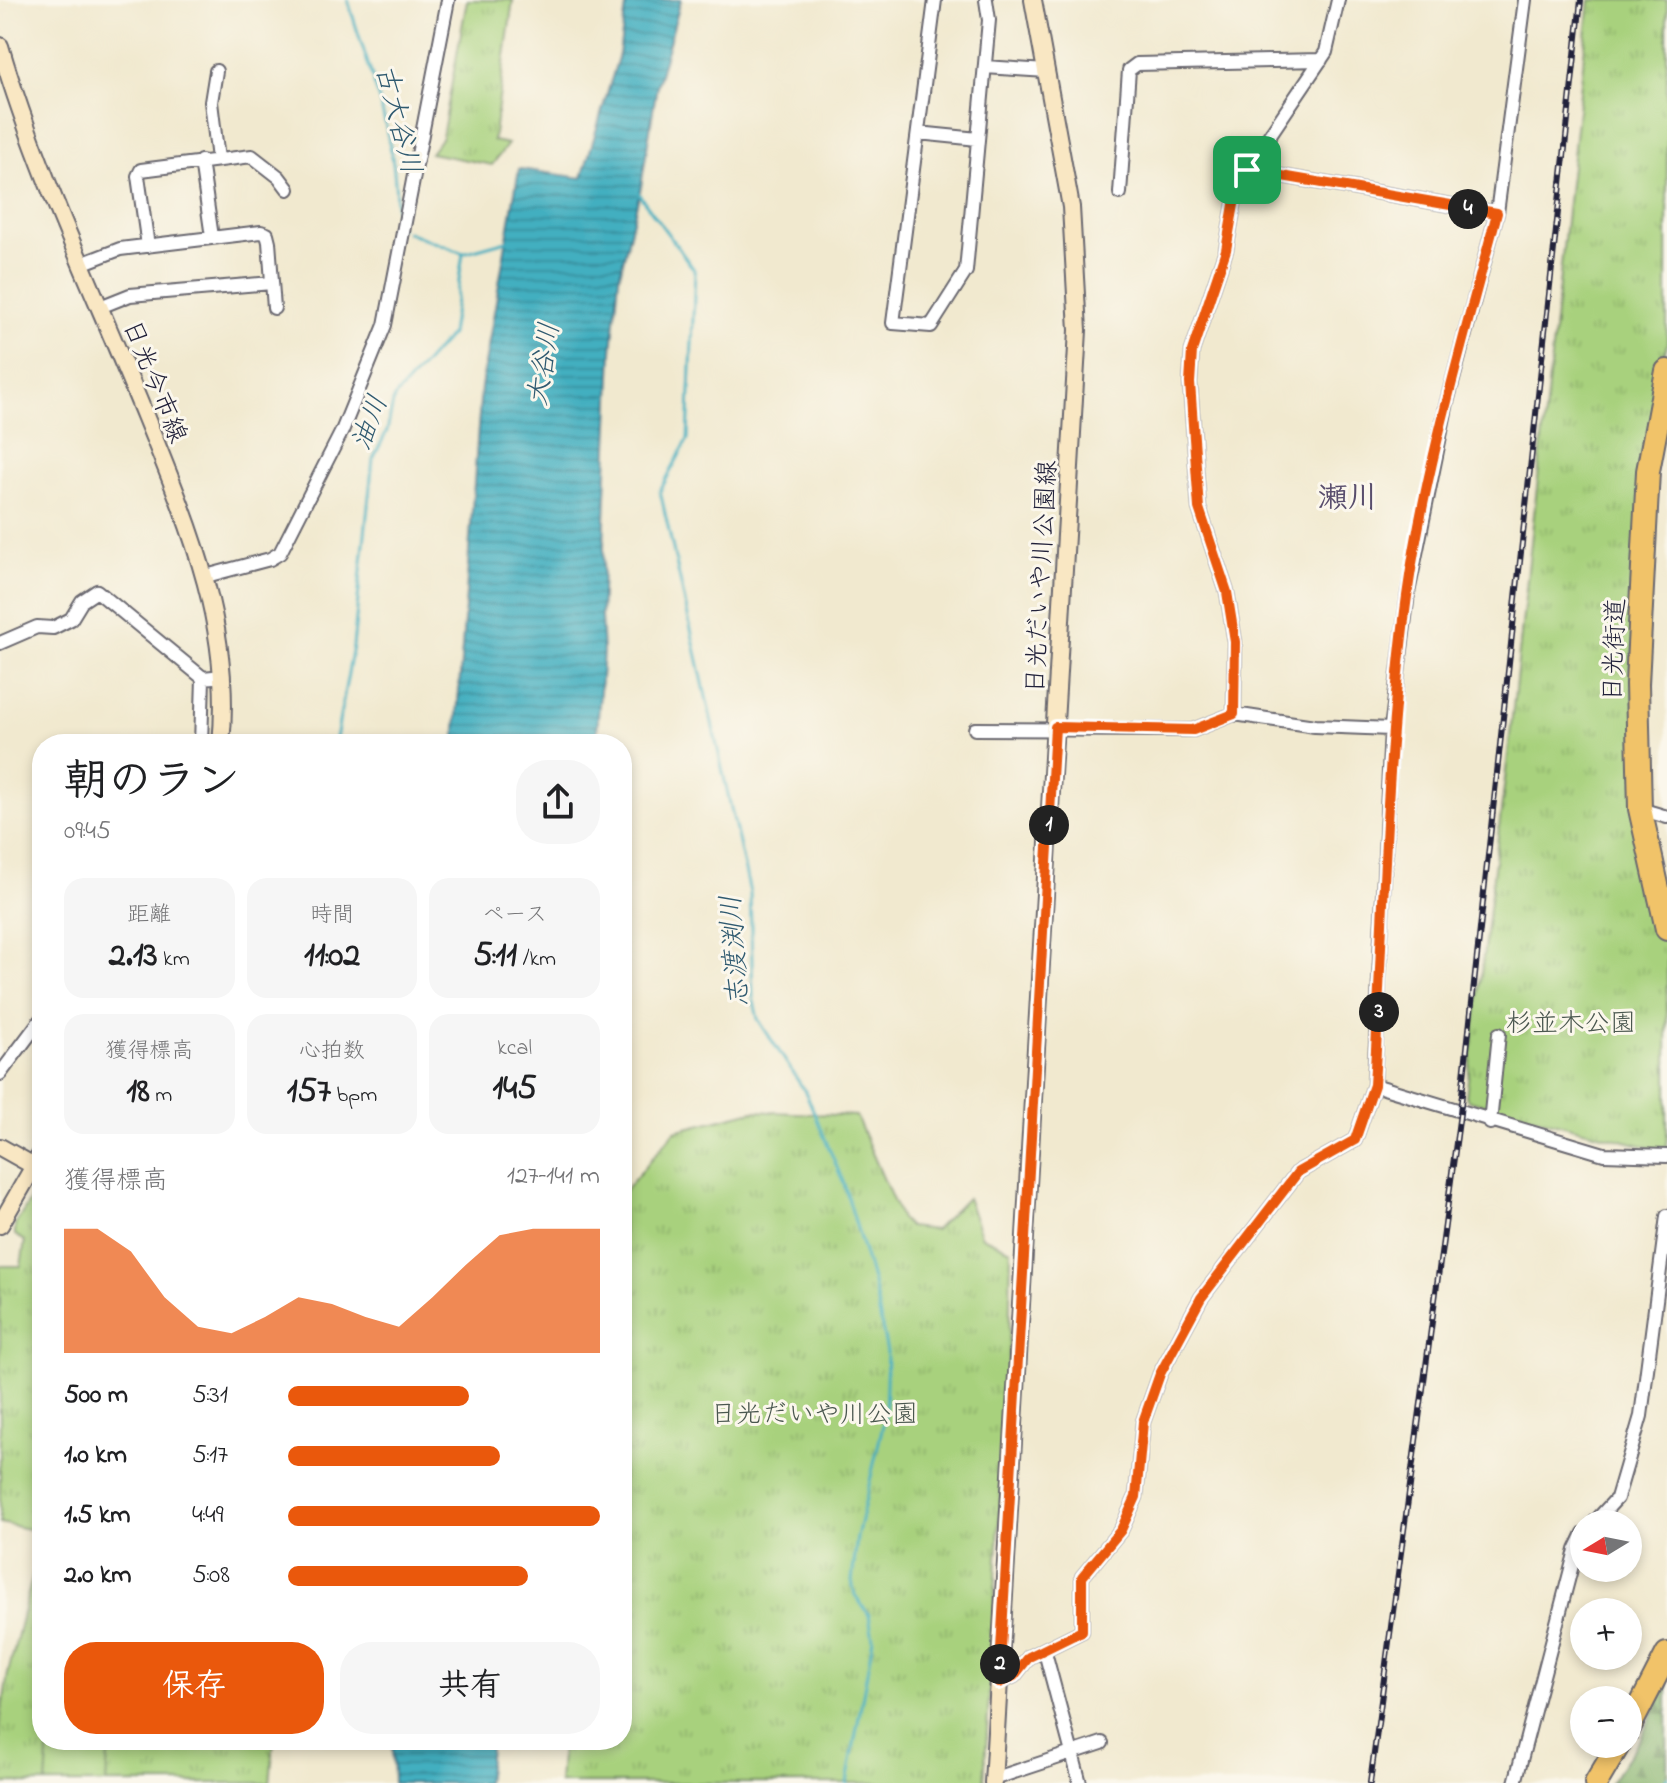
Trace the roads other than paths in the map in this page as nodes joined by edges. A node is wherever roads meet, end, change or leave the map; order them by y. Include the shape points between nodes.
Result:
1 (448, 0) edge
2 (935, 0) edge
3 (986, 0) edge
4 (1033, 0) edge
5 (1338, 0) edge
6 (1525, 0) edge
7 (0, 46) edge
8 (1321, 60) junction
9 (985, 67) junction
10 (216, 71) dead end
11 (1047, 71) junction
12 (918, 133) junction
13 (978, 139) junction
14 (218, 159) junction
15 (201, 161) junction
16 (1247, 170) junction
17 (288, 189) dead end
18 (1120, 193) dead end
19 (1497, 213) junction
20 (212, 237) junction
21 (148, 246) junction
22 (81, 264) junction
23 (272, 283) junction
24 (100, 307) junction
25 (274, 308) dead end
26 (1666, 377) edge
27 (206, 576) junction
28 (0, 643) edge
29 (223, 676) junction
30 (203, 678) junction
31 (1234, 714) junction
32 (1055, 727) junction
33 (975, 729) dead end
34 (1391, 729) junction
35 (201, 734) edge
36 (221, 734) edge
37 (1640, 809) junction
38 (1667, 817) edge
39 (1667, 929) edge
40 (32, 1031) edge
41 (1499, 1034) dead end
42 (0, 1074) edge
43 (1374, 1085) junction
44 (1490, 1123) junction
45 (0, 1147) edge
46 (1667, 1156) edge
47 (32, 1157) edge
48 (32, 1169) edge
49 (1667, 1216) edge
50 (0, 1225) edge
51 (1606, 1510) edge
52 (1570, 1573) edge
53 (1045, 1652) junction
54 (1667, 1654) edge
55 (999, 1683) junction
56 (1642, 1703) edge
57 (1102, 1743) dead end
58 (1072, 1753) junction
59 (1611, 1758) edge
60 (997, 1782) edge
61 (1080, 1783) edge
62 (1515, 1783) edge
63 (1596, 1783) edge

1 - 27 street via 385,325 330,456 280,553
2 - 12 street
3 - 9 street
4 - 11 main road, 日光だいや川公園線
5 - 8 street
6 - 19 street
7 - 22 main road, 日光今市線
8 - 16 street
8 - 18 street via 1137,64 1129,70
9 - 11 street
9 - 13 street
10 - 14 street via 211,102
11 - 32 main road, 日光だいや川公園線 via 1071,207 1077,306
12 - 13 street
12 - 13 street via 893,323 931,326 966,271
14 - 15 street
14 - 17 street via 252,156
15 - 20 street
15 - 21 street via 141,170
16 - 19 street
16 - 31 street via 1238,182 1226,250 1192,351 1190,383 1199,508 1227,592 1235,642
19 - 34 street via 1447,402 1408,593
20 - 21 street
20 - 23 street via 267,234
21 - 22 street via 120,249
22 - 24 main road, 日光今市線
23 - 24 street via 130,295
23 - 25 street
24 - 27 main road, 日光今市線
26 - 37 highway, 日光街道 via 1648,471 1637,684
27 - 29 main road, 日光今市線
28 - 30 street via 71,619 82,601 97,591
29 - 30 street
29 - 36 main road, 日光今市線
30 - 35 street
31 - 32 street via 1193,730
31 - 34 street via 1315,726
32 - 33 street
32 - 55 main road, 日光だいや川公園線
34 - 43 street
37 - 38 street
37 - 39 highway, 日光街道
40 - 42 street
41 - 44 street
43 - 44 street
43 - 53 street via 1355,1140 1298,1172 1201,1298 1160,1374 1143,1422 1136,1497 1121,1530 1082,1577 1082,1631
44 - 46 street via 1604,1154
45 - 47 main road
48 - 50 main road
49 - 51 street via 1641,1416 1617,1498
52 - 62 street
53 - 55 street via 1029,1657 1014,1676
53 - 58 street
54 - 56 highway
55 - 60 main road, 日光だいや川公園線
57 - 58 street
58 - 60 street
58 - 61 street
59 - 63 highway

